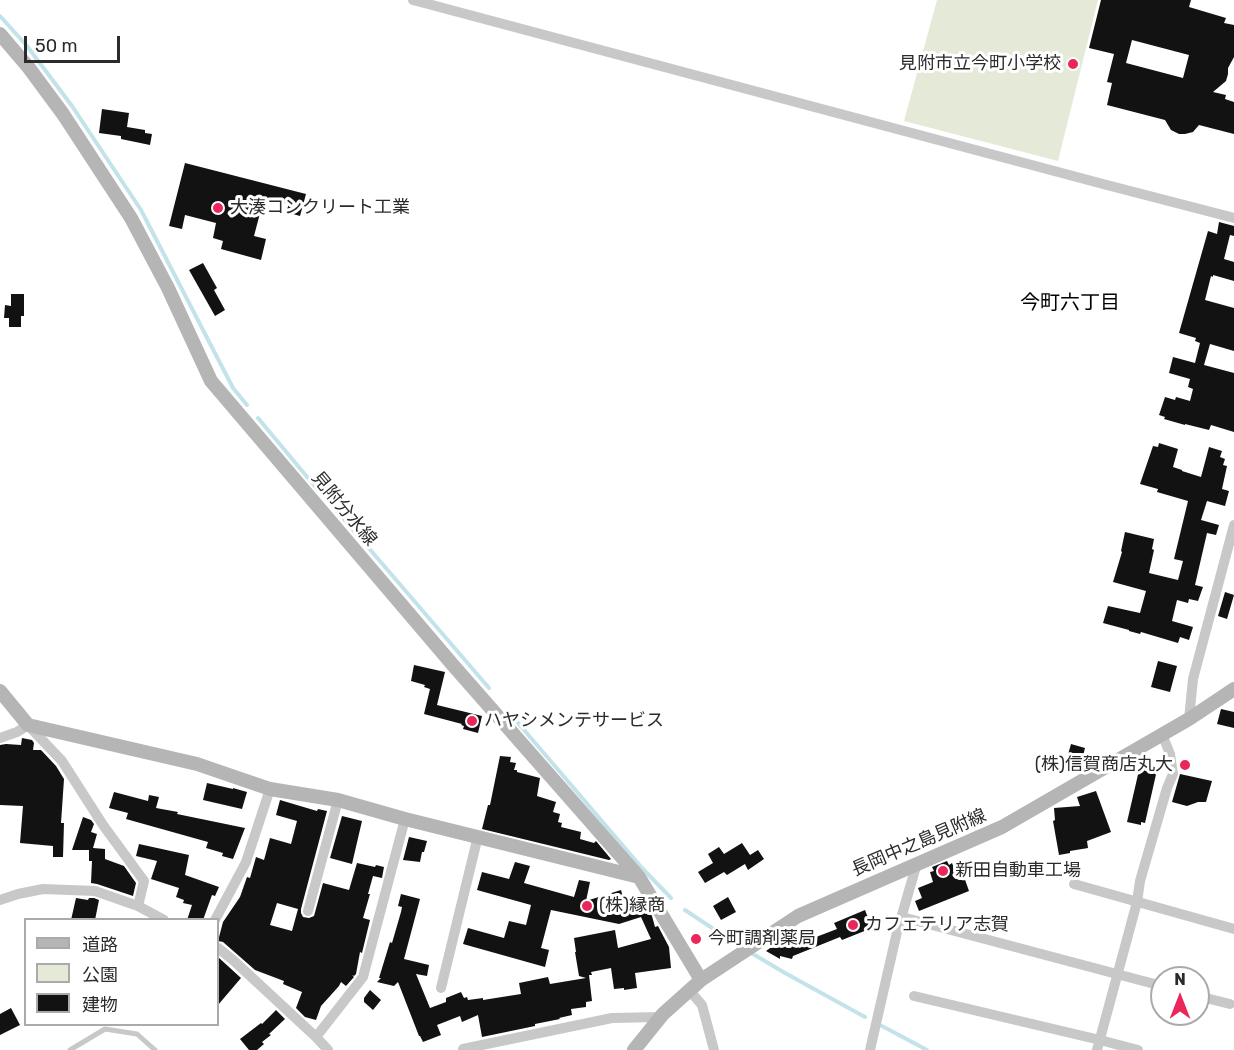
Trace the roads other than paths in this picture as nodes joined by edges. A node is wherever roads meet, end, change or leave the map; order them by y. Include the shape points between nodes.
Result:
1 (413, 0) edge
2 (0, 34) edge
3 (1234, 218) edge
4 (1234, 525) edge
5 (1234, 689) edge
6 (0, 691) edge
7 (1189, 719) junction
8 (28, 725) junction
9 (1162, 734) junction
10 (0, 738) edge
11 (270, 789) junction
12 (338, 800) junction
13 (405, 819) junction
14 (478, 836) junction
15 (917, 863) junction
16 (639, 878) junction
17 (1074, 885) dead end
18 (0, 900) edge
19 (1137, 902) junction
20 (138, 906) junction
21 (308, 911) dead end
22 (902, 917) junction
23 (160, 918) edge
24 (216, 918) edge
25 (1234, 928) edge
26 (219, 949) edge
27 (1117, 974) junction
28 (701, 980) junction
29 (1150, 983) edge
30 (441, 988) dead end
31 (689, 990) junction
32 (914, 996) dead end
33 (1210, 999) edge
34 (1230, 1005) dead end
35 (660, 1017) junction
36 (316, 1037) junction
37 (1098, 1045) edge
38 (463, 1049) edge
39 (70, 1050) edge
40 (155, 1050) edge
41 (328, 1050) edge
42 (634, 1050) edge
43 (714, 1050) edge
44 (870, 1050) edge
45 (1138, 1050) edge

1 - 3 street
2 - 16 main road, 見附分水線 via 63,114 131,218 211,381
4 - 7 street via 1193,679
5 - 7 main road, 長岡中之島見附線
6 - 8 main road
7 - 9 main road, 長岡中之島見附線
8 - 10 street
8 - 11 main road via 197,764
8 - 20 street via 62,761 144,881
9 - 15 main road, 長岡中之島見附線 via 1002,827
9 - 19 street via 1173,774
11 - 12 main road
11 - 24 street via 246,862
12 - 13 main road
12 - 21 street
13 - 14 main road
13 - 36 street via 363,977
14 - 16 main road
14 - 30 street
15 - 22 street
15 - 28 main road, 長岡中之島見附線 via 798,916
16 - 28 main road, 見附分水線
17 - 19 street
18 - 20 street via 43,889 95,891
19 - 25 street
19 - 27 street
20 - 23 street
22 - 27 street
22 - 44 street
26 - 36 street
27 - 29 street
27 - 37 street
28 - 31 main road, 長岡中之島見附線
31 - 35 main road, 長岡中之島見附線
31 - 43 street via 702,1005
32 - 37 street
33 - 34 street
35 - 38 street via 612,1018
35 - 42 main road, 長岡中之島見附線
36 - 41 street
37 - 45 street
39 - 40 lane via 105,1029 137,1034

